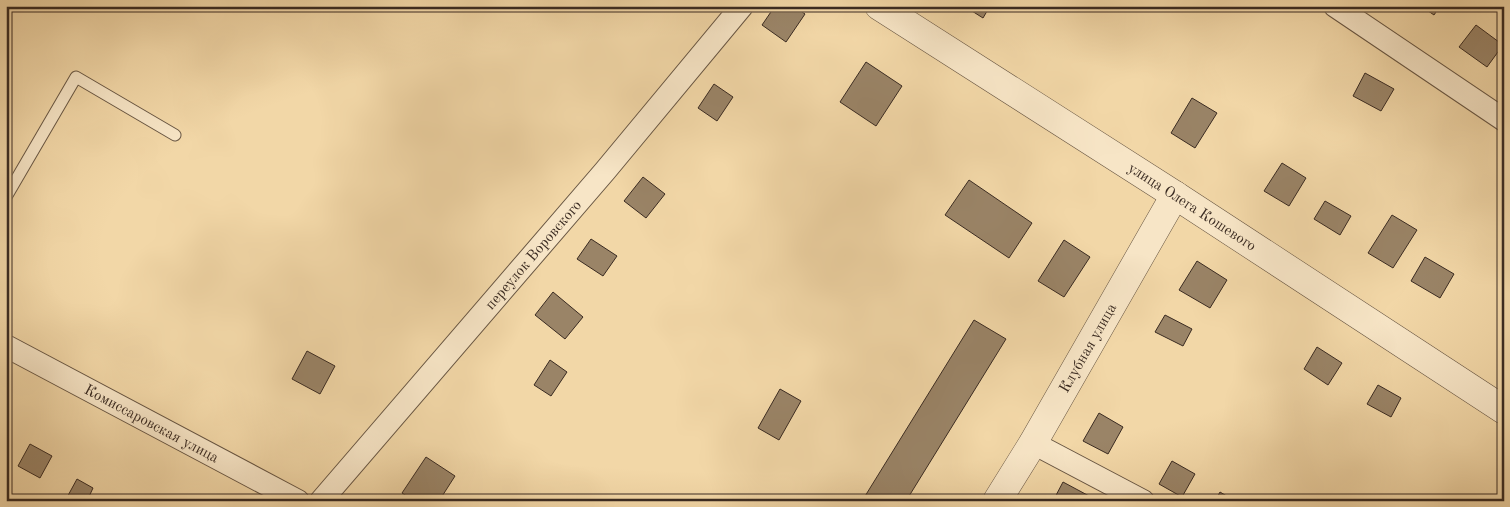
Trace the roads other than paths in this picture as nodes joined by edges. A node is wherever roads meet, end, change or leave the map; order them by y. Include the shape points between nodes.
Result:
1 (742, 6) edge
2 (879, 6) edge
3 (1335, 6) edge
4 (1504, 120) edge
5 (175, 135) dead end
6 (1175, 195) junction
7 (6, 197) edge
8 (6, 346) edge
9 (1504, 410) edge
10 (1033, 443) junction
11 (298, 501) edge
12 (322, 501) edge
13 (998, 501) edge
14 (1143, 501) edge

1 - 12 street, переулок Воровского
2 - 6 street, улица Олега Кошевого
3 - 4 street
5 - 7 lane via 76,77
6 - 9 street, улица Олега Кошевого
6 - 10 street, Клубная улица
8 - 11 street, Комиссаровская улица
10 - 13 street, Клубная улица
10 - 14 street

